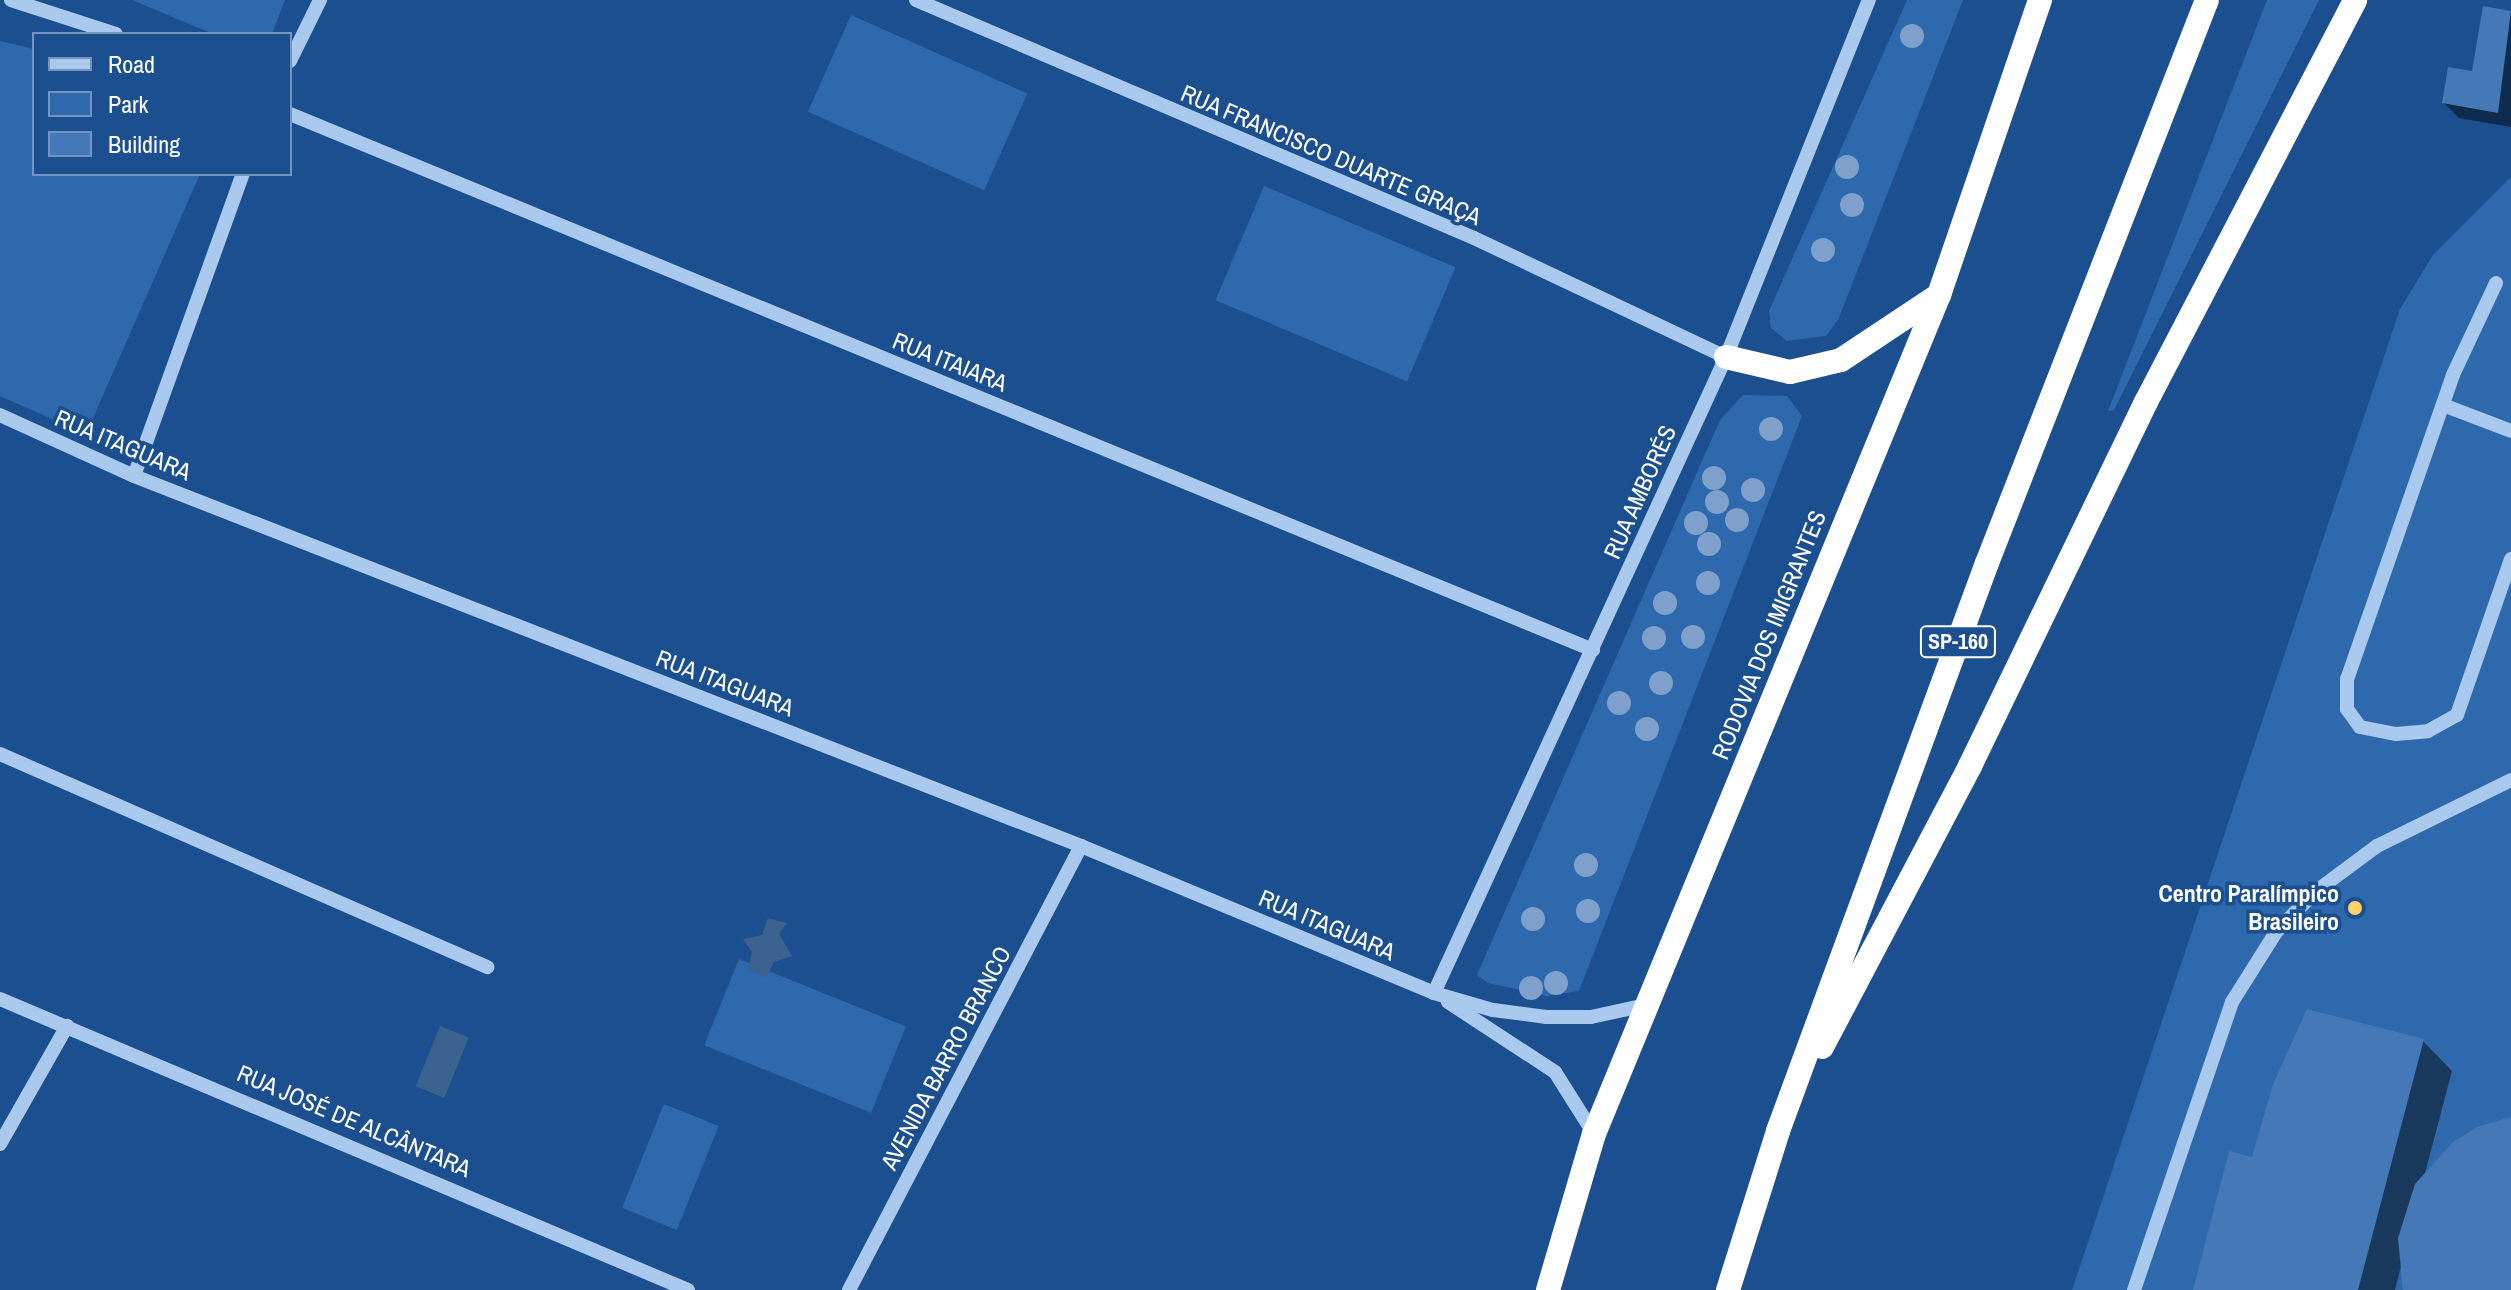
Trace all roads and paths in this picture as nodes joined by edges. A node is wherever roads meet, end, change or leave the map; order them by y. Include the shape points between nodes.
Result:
1 (11, 0) edge
2 (320, 0) edge
3 (916, 0) edge
4 (1869, 0) edge
5 (2040, 0) edge
6 (2207, 0) edge
7 (2355, 0) edge
8 (110, 32) edge
9 (292, 57) edge
10 (292, 115) edge
11 (242, 176) edge
12 (2496, 283) dead end
13 (1939, 295) junction
14 (1726, 357) junction
15 (2443, 405) junction
16 (0, 415) edge
17 (2511, 431) edge
18 (134, 476) junction
19 (2511, 559) edge
20 (1593, 650) junction
21 (0, 754) edge
22 (2511, 780) edge
23 (1081, 846) junction
24 (487, 967) dead end
25 (1434, 993) junction
26 (0, 999) edge
27 (1646, 1005) junction
28 (67, 1026) junction
29 (1778, 1131) junction
30 (1594, 1134) junction
31 (0, 1144) edge
32 (688, 1290) edge
33 (849, 1290) edge
34 (1548, 1290) edge
35 (1728, 1290) edge
36 (2134, 1290) edge

1 - 8 street
2 - 9 street
3 - 14 street, RUA FRANCISCO DUARTE GRAÇA via 1474,238
4 - 14 street, RUA AMBORÉS
5 - 13 highway, RODOVIA DOS IMIGRANTES
6 - 29 highway, SP-160 via 1987,563
7 - 29 highway via 2153,388 1970,766
10 - 20 street, RUA ITAIARA
11 - 18 street
12 - 15 street via 2466,341
13 - 14 highway via 1841,360 1790,372
13 - 27 highway, RODOVIA DOS IMIGRANTES
14 - 20 street, RUA AMBORÉS
15 - 17 street
15 - 19 street via 2347,679 2347,709 2360,727 2396,734 2428,731 2457,715
16 - 18 street, RUA ITAGUARA
18 - 23 street, RUA ITAGUARA
20 - 25 street, RUA AMBORÉS
21 - 24 street
22 - 36 street via 2377,846 2315,892 2276,932 2232,1002
23 - 25 street, RUA ITAGUARA
23 - 33 street, AVENIDA BARRO BRANCO
25 - 27 street, RUA ITAGUARA via 1493,1010 1547,1017 1591,1017
25 - 30 street, RUA ITAGUARA via 1555,1072
26 - 28 street, RUA JOSÉ DE ALCÂNTARA
27 - 30 highway, RODOVIA DOS IMIGRANTES
28 - 31 street
28 - 32 street, RUA JOSÉ DE ALCÂNTARA
29 - 35 highway, SP-160
30 - 34 highway, RODOVIA DOS IMIGRANTES

